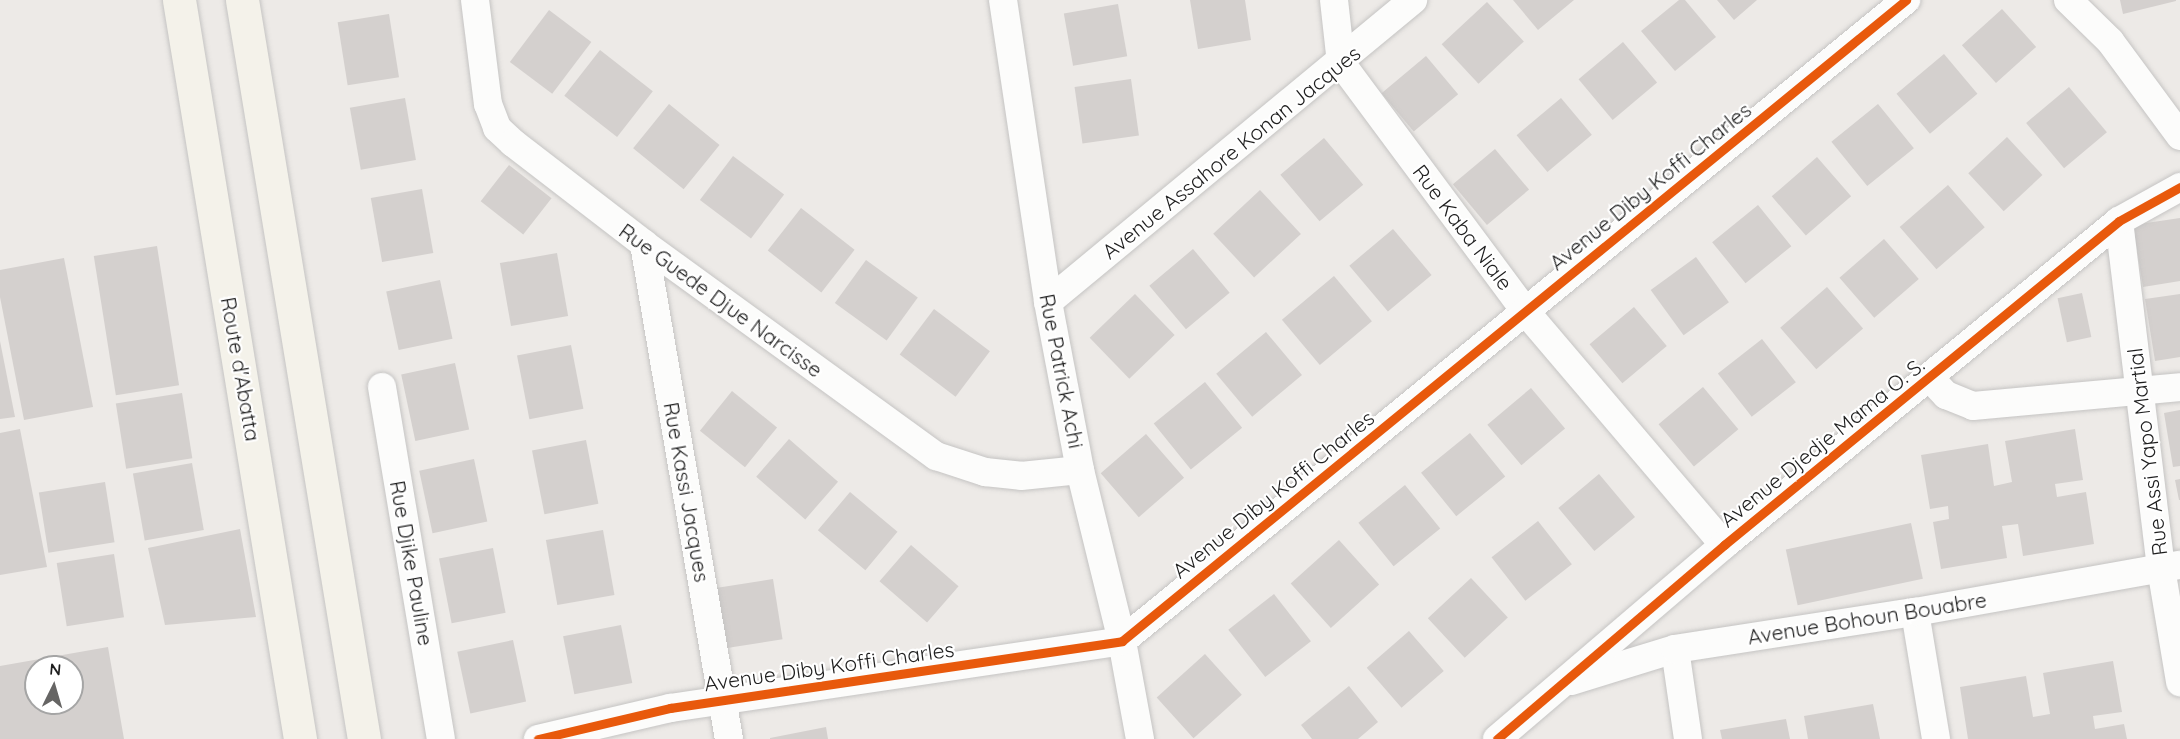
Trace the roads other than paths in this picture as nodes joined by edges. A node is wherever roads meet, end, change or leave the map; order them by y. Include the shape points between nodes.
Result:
1 (178, 0) edge
2 (242, 0) edge
3 (475, 0) edge
4 (1003, 0) edge
5 (1334, 0) edge
6 (1413, 0) edge
7 (1906, 0) edge
8 (2068, 0) edge
9 (1341, 63) junction
10 (2180, 136) edge
11 (2180, 187) edge
12 (2119, 221) junction
13 (644, 244) junction
14 (1048, 302) junction
15 (1526, 311) junction
16 (1929, 377) junction
17 (382, 387) dead end
18 (2180, 387) edge
19 (2141, 393) junction
20 (1080, 470) junction
21 (1724, 545) junction
22 (2170, 567) edge
23 (1915, 612) junction
24 (1122, 641) junction
25 (1675, 649) junction
26 (2180, 682) edge
27 (1557, 685) junction
28 (723, 700) junction
29 (357, 738) edge
30 (300, 739) edge
31 (441, 739) edge
32 (538, 739) edge
33 (729, 739) edge
34 (1140, 739) edge
35 (1497, 739) edge
36 (1688, 739) edge
37 (1936, 739) edge

1 - 30 street, Route d'Abatta
2 - 29 street
3 - 13 street, Rue Guede Djue Narcisse via 488,104 497,128
4 - 14 street, Rue Patrick Achi
5 - 9 street
6 - 9 street, Avenue Assahore Konan Jacques
7 - 15 street, Avenue Diby Koffi Charles
8 - 10 street via 2110,41
9 - 14 street, Avenue Assahore Konan Jacques
9 - 15 street, Rue Kaba Niale
11 - 12 street, Avenue Djedje Mama O. S.
12 - 16 street, Avenue Djedje Mama O. S.
12 - 19 street, Rue Assi Yapo Martial
13 - 20 street, Rue Guede Djue Narcisse via 936,456 985,472 1021,476
13 - 28 street, Rue Kassi Jacques
14 - 20 street, Rue Patrick Achi
15 - 21 street, Rue Kaba Niale
15 - 24 street, Avenue Diby Koffi Charles
16 - 19 street via 1946,395 1973,406
16 - 21 street, Avenue Djedje Mama O. S.
17 - 31 street, Rue Djike Pauline
18 - 19 street
19 - 22 street, Rue Assi Yapo Martial
20 - 24 street, Rue Patrick Achi
21 - 27 street, Avenue Djedje Mama O. S.
22 - 23 street, Avenue Bohoun Bouabre
22 - 26 street, Rue Assi Yapo Martial
23 - 25 street, Avenue Bohoun Bouabre
23 - 37 street
24 - 28 street, Avenue Diby Koffi Charles
24 - 34 street, Rue Patrick Achi
25 - 27 street, Avenue Bohoun Bouabre
25 - 36 street
27 - 35 street, Avenue Djedje Mama O. S.
28 - 32 street, Avenue Diby Koffi Charles via 670,708
28 - 33 street, Rue Kassi Jacques

